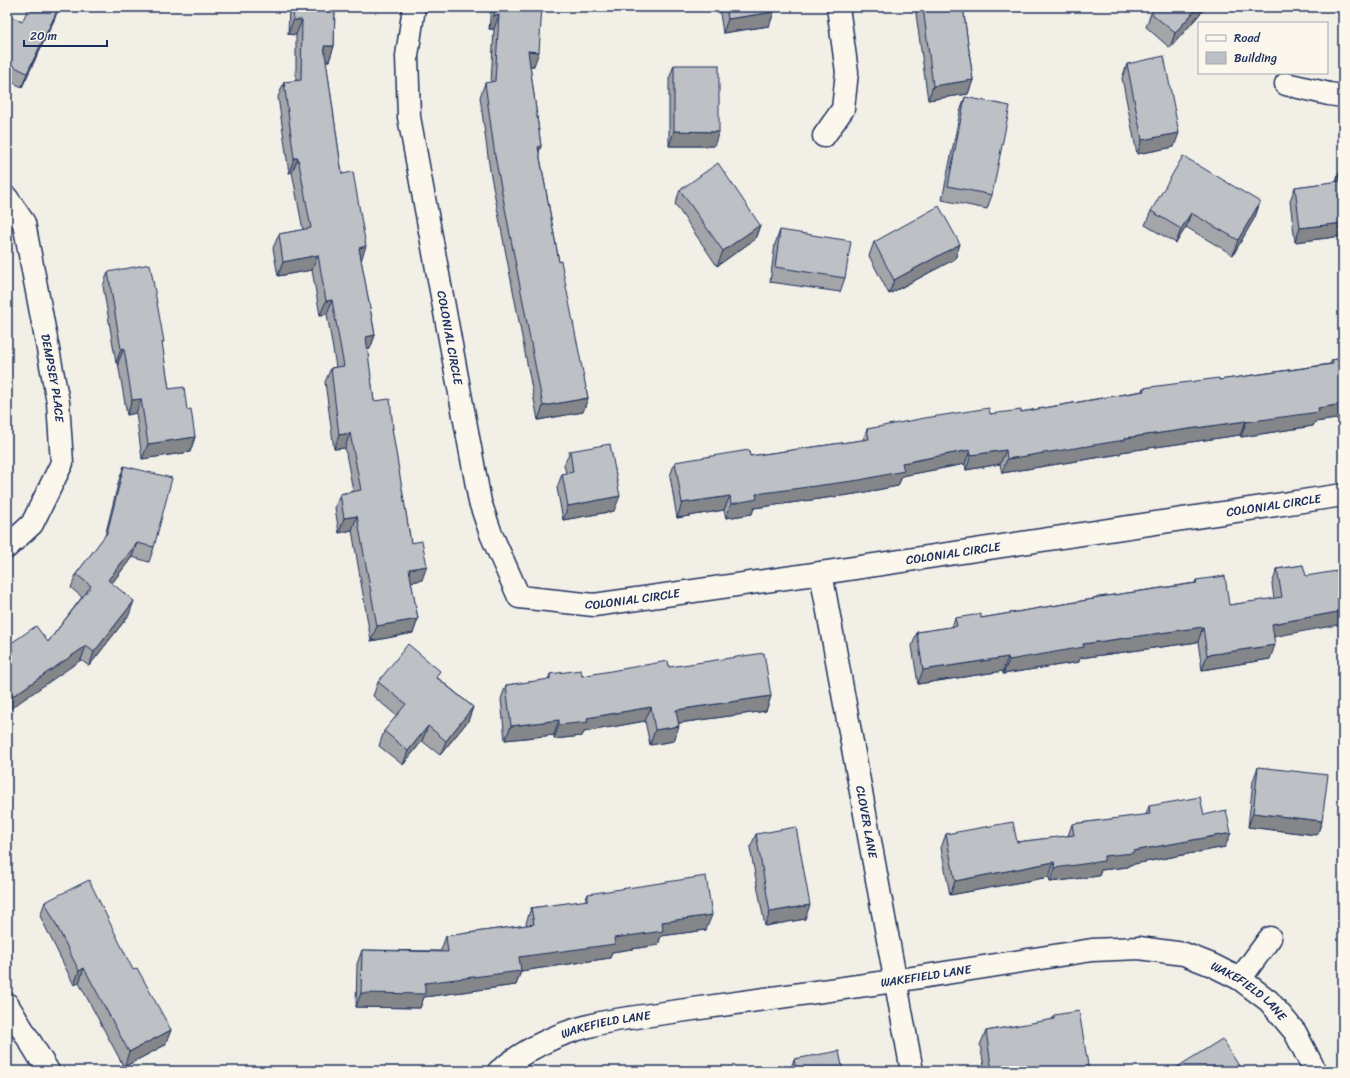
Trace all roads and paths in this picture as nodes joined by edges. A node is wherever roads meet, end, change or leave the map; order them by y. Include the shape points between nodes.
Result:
1 (414, 7) edge
2 (838, 7) edge
3 (1286, 84) dead end
4 (1343, 96) edge
5 (824, 136) dead end
6 (7, 198) edge
7 (1343, 495) edge
8 (7, 547) edge
9 (821, 573) junction
10 (1270, 938) dead end
11 (1240, 979) junction
12 (894, 981) junction
13 (7, 1004) edge
14 (48, 1071) edge
15 (499, 1071) edge
16 (912, 1071) edge
17 (1315, 1071) edge

1 - 9 street, COLONIAL CIRCLE via 407,56 410,125 480,502 491,534 520,597 594,605
2 - 5 street via 847,72 843,109
3 - 4 street
6 - 8 street, DEMPSEY PLACE via 24,223 58,402 62,463 32,524
7 - 9 street, COLONIAL CIRCLE
9 - 12 street, CLOVER LANE
10 - 11 street
11 - 12 street, WAKEFIELD LANE via 1184,954 1139,948 1092,950
11 - 17 street, WAKEFIELD LANE via 1269,1002 1295,1032
12 - 15 street, WAKEFIELD LANE via 629,1018 589,1026 551,1038 515,1058
12 - 16 street, CLOVER LANE
13 - 14 street

